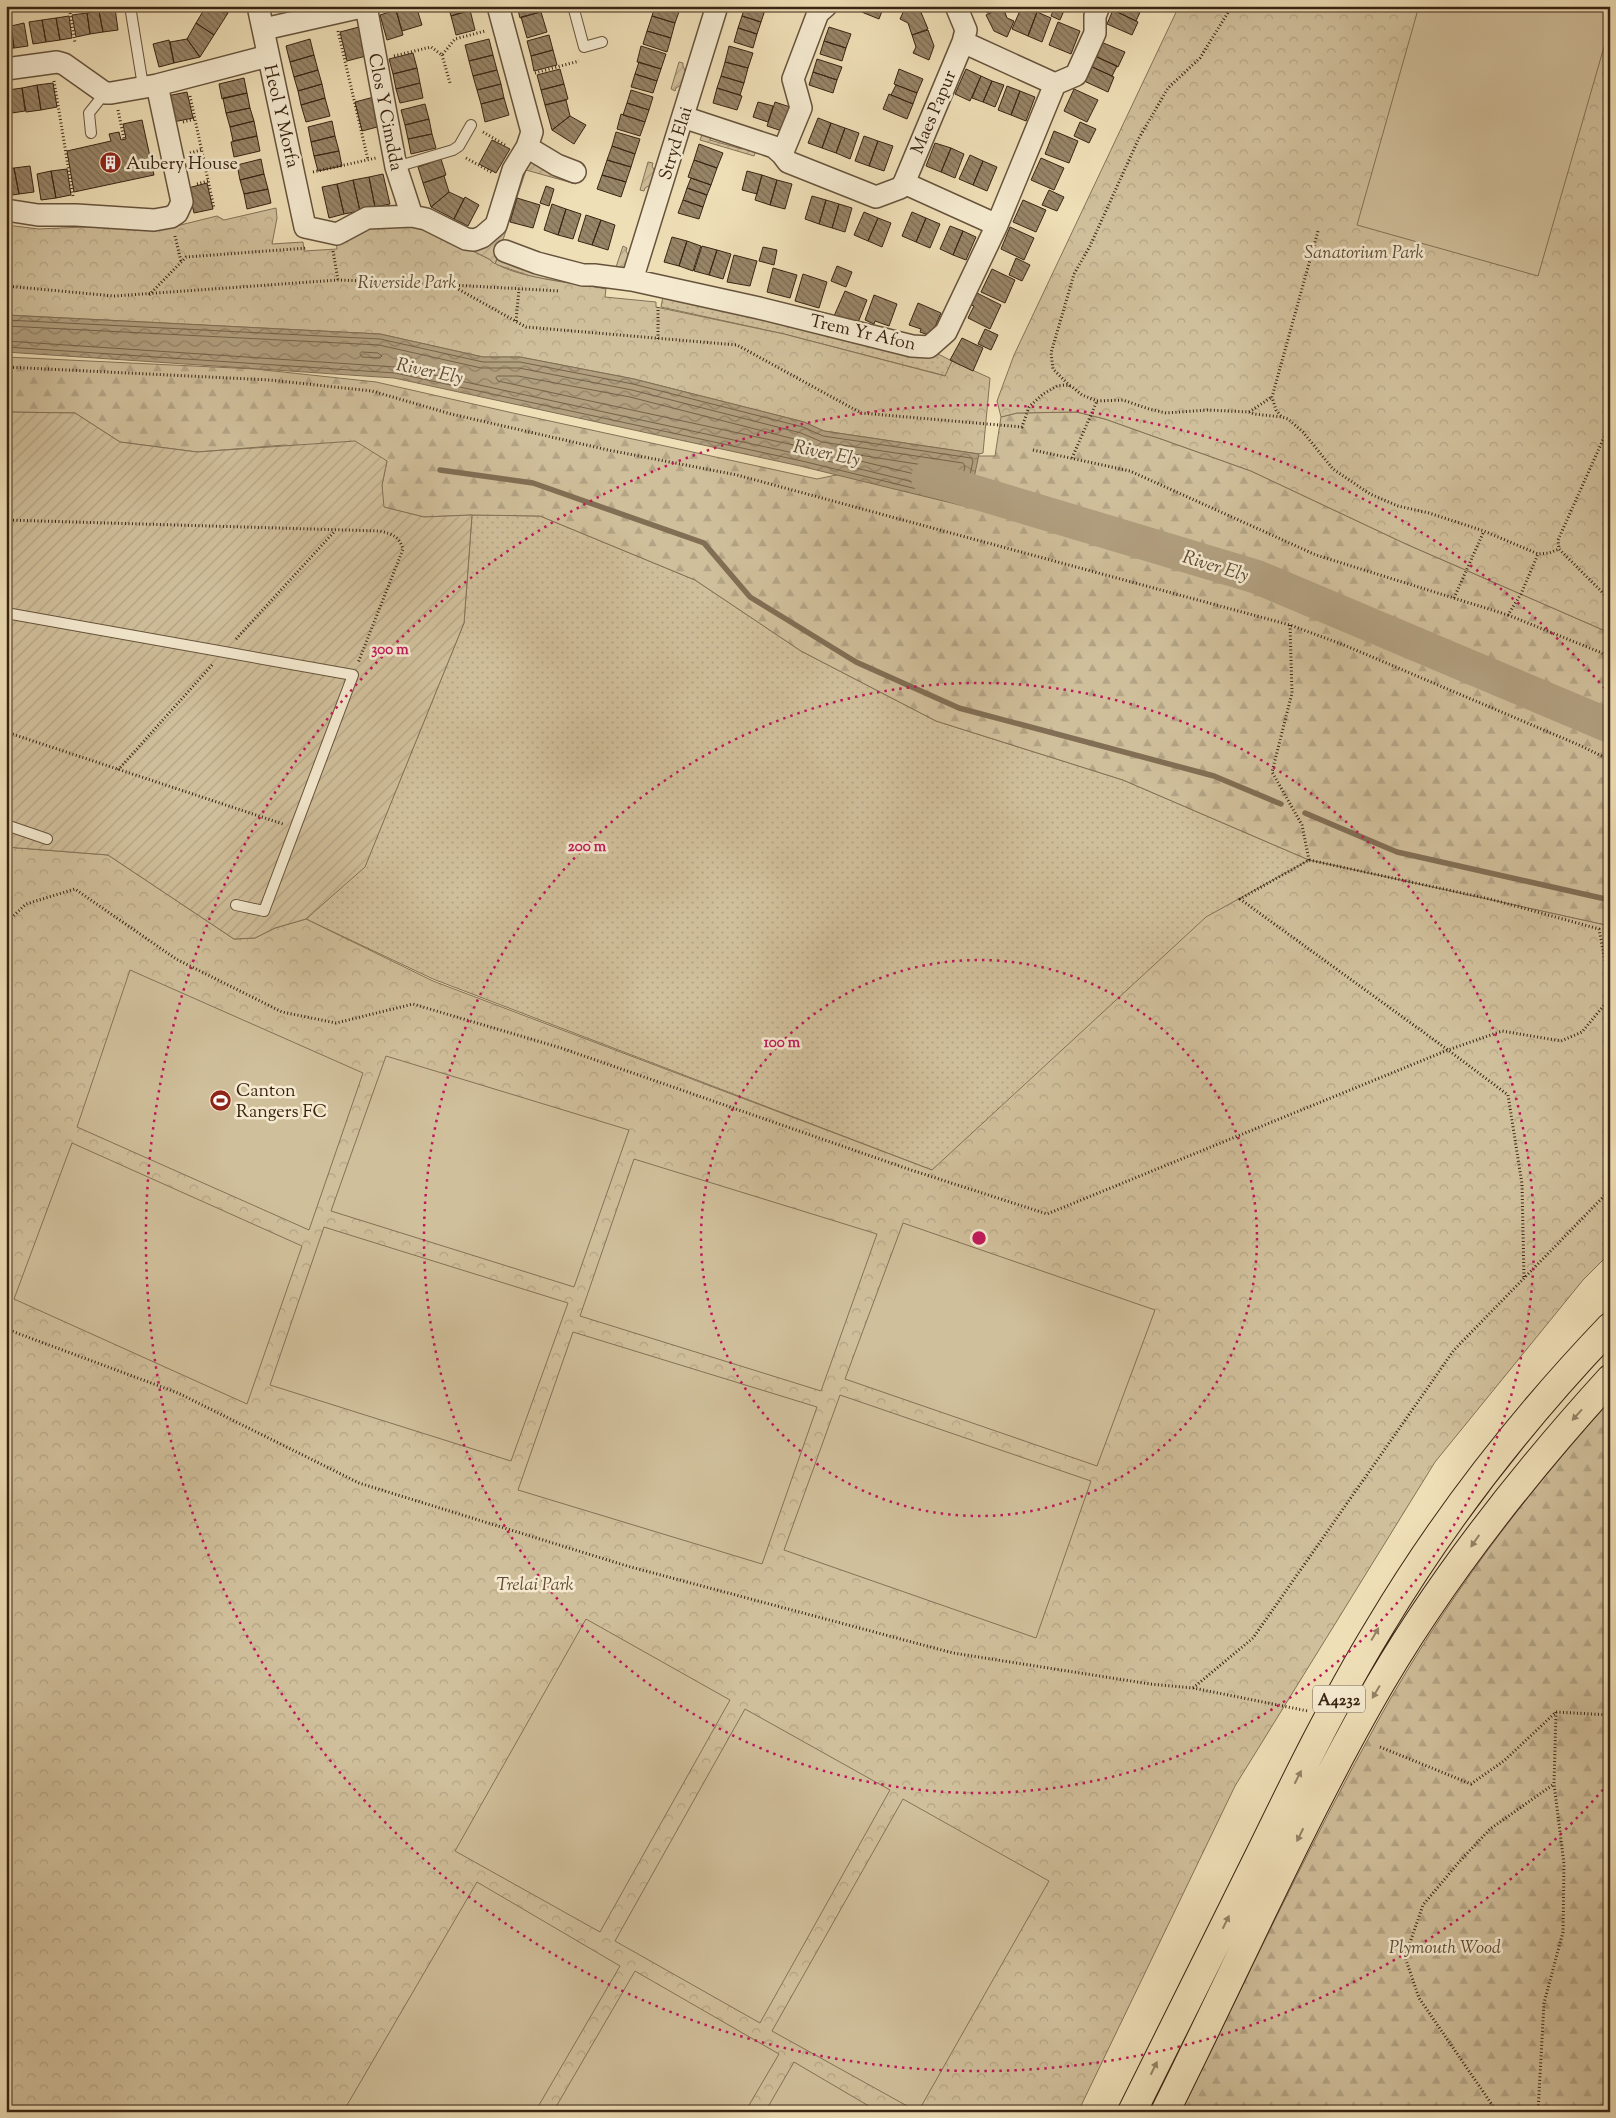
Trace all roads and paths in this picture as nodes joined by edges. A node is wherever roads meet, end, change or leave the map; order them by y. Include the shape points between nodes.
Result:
1 (69, 6) edge
2 (130, 6) edge
3 (258, 6) edge
4 (366, 6) edge
5 (498, 6) edge
6 (573, 6) edge
7 (717, 6) edge
8 (826, 6) edge
9 (956, 6) edge
10 (1100, 6) edge
11 (1232, 6) edge
12 (339, 15) edge
13 (264, 29) junction
14 (487, 30) dead end
15 (602, 42) dead end
16 (963, 42) junction
17 (75, 43) dead end
18 (442, 55) junction
19 (268, 56) junction
20 (386, 58) dead end
21 (580, 61) dead end
22 (6, 69) edge
23 (532, 74) dead end
24 (53, 76) dead end
25 (450, 83) dead end
26 (1055, 84) junction
27 (150, 85) junction
28 (189, 94) dead end
29 (111, 100) junction
30 (683, 117) junction
31 (472, 125) joint
32 (92, 133) dead end
33 (124, 139) dead end
34 (453, 150) junction
35 (524, 151) junction
36 (782, 154) junction
37 (368, 160) junction
38 (391, 162) junction
39 (313, 172) dead end
40 (575, 172) dead end
41 (508, 182) junction
42 (904, 183) junction
43 (214, 208) dead end
44 (6, 210) edge
45 (76, 215) junction
46 (412, 216) junction
47 (166, 218) junction
48 (997, 225) junction
49 (1318, 231) dead end
50 (313, 248) dead end
51 (333, 251) dead end
52 (505, 251) dead end
53 (182, 261) junction
54 (338, 280) junction
55 (632, 280) junction
56 (449, 284) junction
57 (6, 286) edge
58 (519, 288) junction
59 (569, 291) dead end
60 (149, 295) junction
61 (658, 307) dead end
62 (516, 321) junction
63 (658, 339) junction
64 (6, 366) edge
65 (1071, 386) junction
66 (1272, 397) junction
67 (1097, 401) junction
68 (1249, 412) junction
69 (1282, 417) junction
70 (1610, 424) edge
71 (1033, 450) dead end
72 (1072, 458) junction
73 (6, 520) edge
74 (1484, 531) junction
75 (1559, 548) junction
76 (1538, 554) junction
77 (1454, 598) junction
78 (1610, 600) edge
79 (6, 614) edge
80 (1508, 615) junction
81 (1290, 625) junction
82 (1610, 659) edge
83 (353, 675) junction
84 (6, 732) edge
85 (1610, 760) edge
86 (6, 825) edge
87 (295, 828) junction
88 (47, 839) dead end
89 (1309, 860) junction
90 (236, 905) dead end
91 (6, 923) edge
92 (1609, 999) edge
93 (1448, 1050) junction
94 (1610, 1190) edge
95 (1524, 1278) junction
96 (1610, 1327) edge
97 (6, 1329) edge
98 (1610, 1379) edge
99 (1193, 1688) junction
100 (1308, 1711) dead end
101 (1556, 1712) junction
102 (1610, 1715) edge
103 (1380, 1747) dead end
104 (1554, 1784) junction
105 (1132, 2112) edge
106 (1165, 2112) edge
107 (1497, 2112) edge
108 (1538, 2112) edge

1 - 17 path
2 - 27 lane
3 - 13 street, Heol Y Morfa
4 - 12 street
4 - 38 street, Clos Y Cimdda
5 - 35 street via 532,132
6 - 15 lane via 584,47
7 - 30 street, Stryd Elai
8 - 36 street via 818,13 793,79 801,108
9 - 16 street via 966,30
10 - 26 street via 1095,16 1095,33 1076,74
11 - 65 path via 1200,58 1168,88 1139,138 1074,274 1051,353 1053,369
12 - 13 street
12 - 37 path
13 - 19 street, Heol Y Morfa
14 - 18 path via 456,39
16 - 26 street
16 - 42 street, Maes Papur
18 - 20 path via 432,47
18 - 25 path
19 - 27 street
19 - 46 street, Heol Y Morfa via 305,226 337,234 367,218
21 - 23 path
22 - 29 street via 57,62 64,64
24 - 45 path
26 - 48 street, Trem Yr Afon
27 - 29 street
27 - 47 street via 182,202 177,213
28 - 43 path
29 - 32 lane via 89,113
29 - 33 path
30 - 36 street via 774,147
30 - 55 street, Stryd Elai
31 - 34 lane
31 - 35 path
34 - 38 lane
34 - 41 path
35 - 40 street
35 - 41 street
36 - 42 street via 788,162 876,197 900,188
37 - 38 path
37 - 39 path
38 - 46 street, Clos Y Cimdda
41 - 46 street via 496,225 474,240 466,240 426,219
42 - 48 street
44 - 45 street via 38,215
45 - 47 street
47 - 53 path via 174,230
48 - 55 street, Trem Yr Afon via 946,332 928,347 912,346 781,312
49 - 66 path
50 - 53 path via 186,257
51 - 54 path
52 - 55 street, Trem Yr Afon via 582,275
53 - 60 path
54 - 56 path
54 - 60 path
56 - 58 path
56 - 62 path
57 - 60 path via 114,296
58 - 59 path
58 - 62 path
61 - 63 path
62 - 63 path via 526,327
63 - 65 path via 737,346 861,412 1022,427 1029,407 1043,394 1057,386
64 - 81 path via 270,380 372,391 451,414 737,476
65 - 67 path
66 - 68 path
66 - 69 path
67 - 68 path via 1123,400 1166,413
67 - 72 path
68 - 69 path
69 - 74 path via 1303,432 1333,469 1370,494 1398,506
70 - 75 path via 1558,540
71 - 72 path
72 - 77 path via 1130,471 1316,555
73 - 83 path via 380,531 393,534 403,549
74 - 76 path
74 - 77 path
75 - 76 path
75 - 78 path
76 - 80 path via 1522,594
77 - 80 path
79 - 83 lane
80 - 82 path
81 - 85 path
81 - 89 path via 1292,693 1272,772 1302,825
83 - 87 lane
84 - 87 path
86 - 88 lane
87 - 90 lane via 264,911
89 - 92 path via 1490,899 1599,929
89 - 93 path via 1240,899
91 - 93 path via 26,904 75,889 176,959 282,1012 336,1023 413,1004 561,1048 1047,1214
92 - 93 path via 1582,1032 1561,1041 1502,1031
93 - 95 path via 1508,1095 1522,1184
94 - 95 path
95 - 99 path via 1454,1350 1253,1638
105 -> 96 main road, A4232 via 1298,1777 1379,1627 1457,1510 1502,1451
97 - 99 path via 178,1394 359,1483 618,1564 953,1653
98 -> 106 main road, A4232 via 1572,1420 1484,1528 1405,1644 1320,1795
99 - 100 path
101 - 102 path
101 - 103 path via 1505,1760 1471,1784
101 - 104 path
104 - 107 path via 1490,1829 1459,1862 1424,1904 1405,1957 1419,1998
104 - 108 path via 1564,1864 1564,1932 1544,2003

